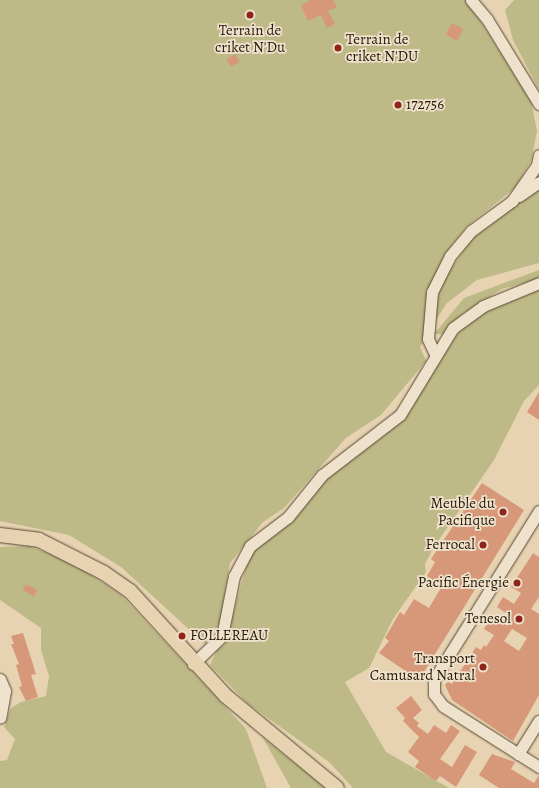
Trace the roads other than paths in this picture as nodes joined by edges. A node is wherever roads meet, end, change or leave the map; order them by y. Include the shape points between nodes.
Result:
1 (472, 0) edge
2 (539, 104) edge
3 (539, 155) edge
4 (539, 182) edge
5 (512, 201) junction
6 (539, 283) edge
7 (434, 354) junction
8 (539, 511) edge
9 (0, 536) edge
10 (193, 664) junction
11 (0, 679) edge
12 (0, 718) edge
13 (539, 721) edge
14 (518, 754) junction
15 (539, 767) edge
16 (337, 788) edge

1 - 2 street via 491,25
3 - 5 street via 537,165
4 - 5 street
5 - 7 street via 471,231 444,268 432,292 428,339
6 - 7 street via 483,306 453,328
7 - 10 street via 400,415 322,475 288,518 250,546 234,576 222,636
8 - 14 street via 434,679 434,694 443,706
9 - 10 main road via 39,540 104,573 135,597
10 - 16 main road
11 - 12 street via 5,691
13 - 14 street
14 - 15 street

